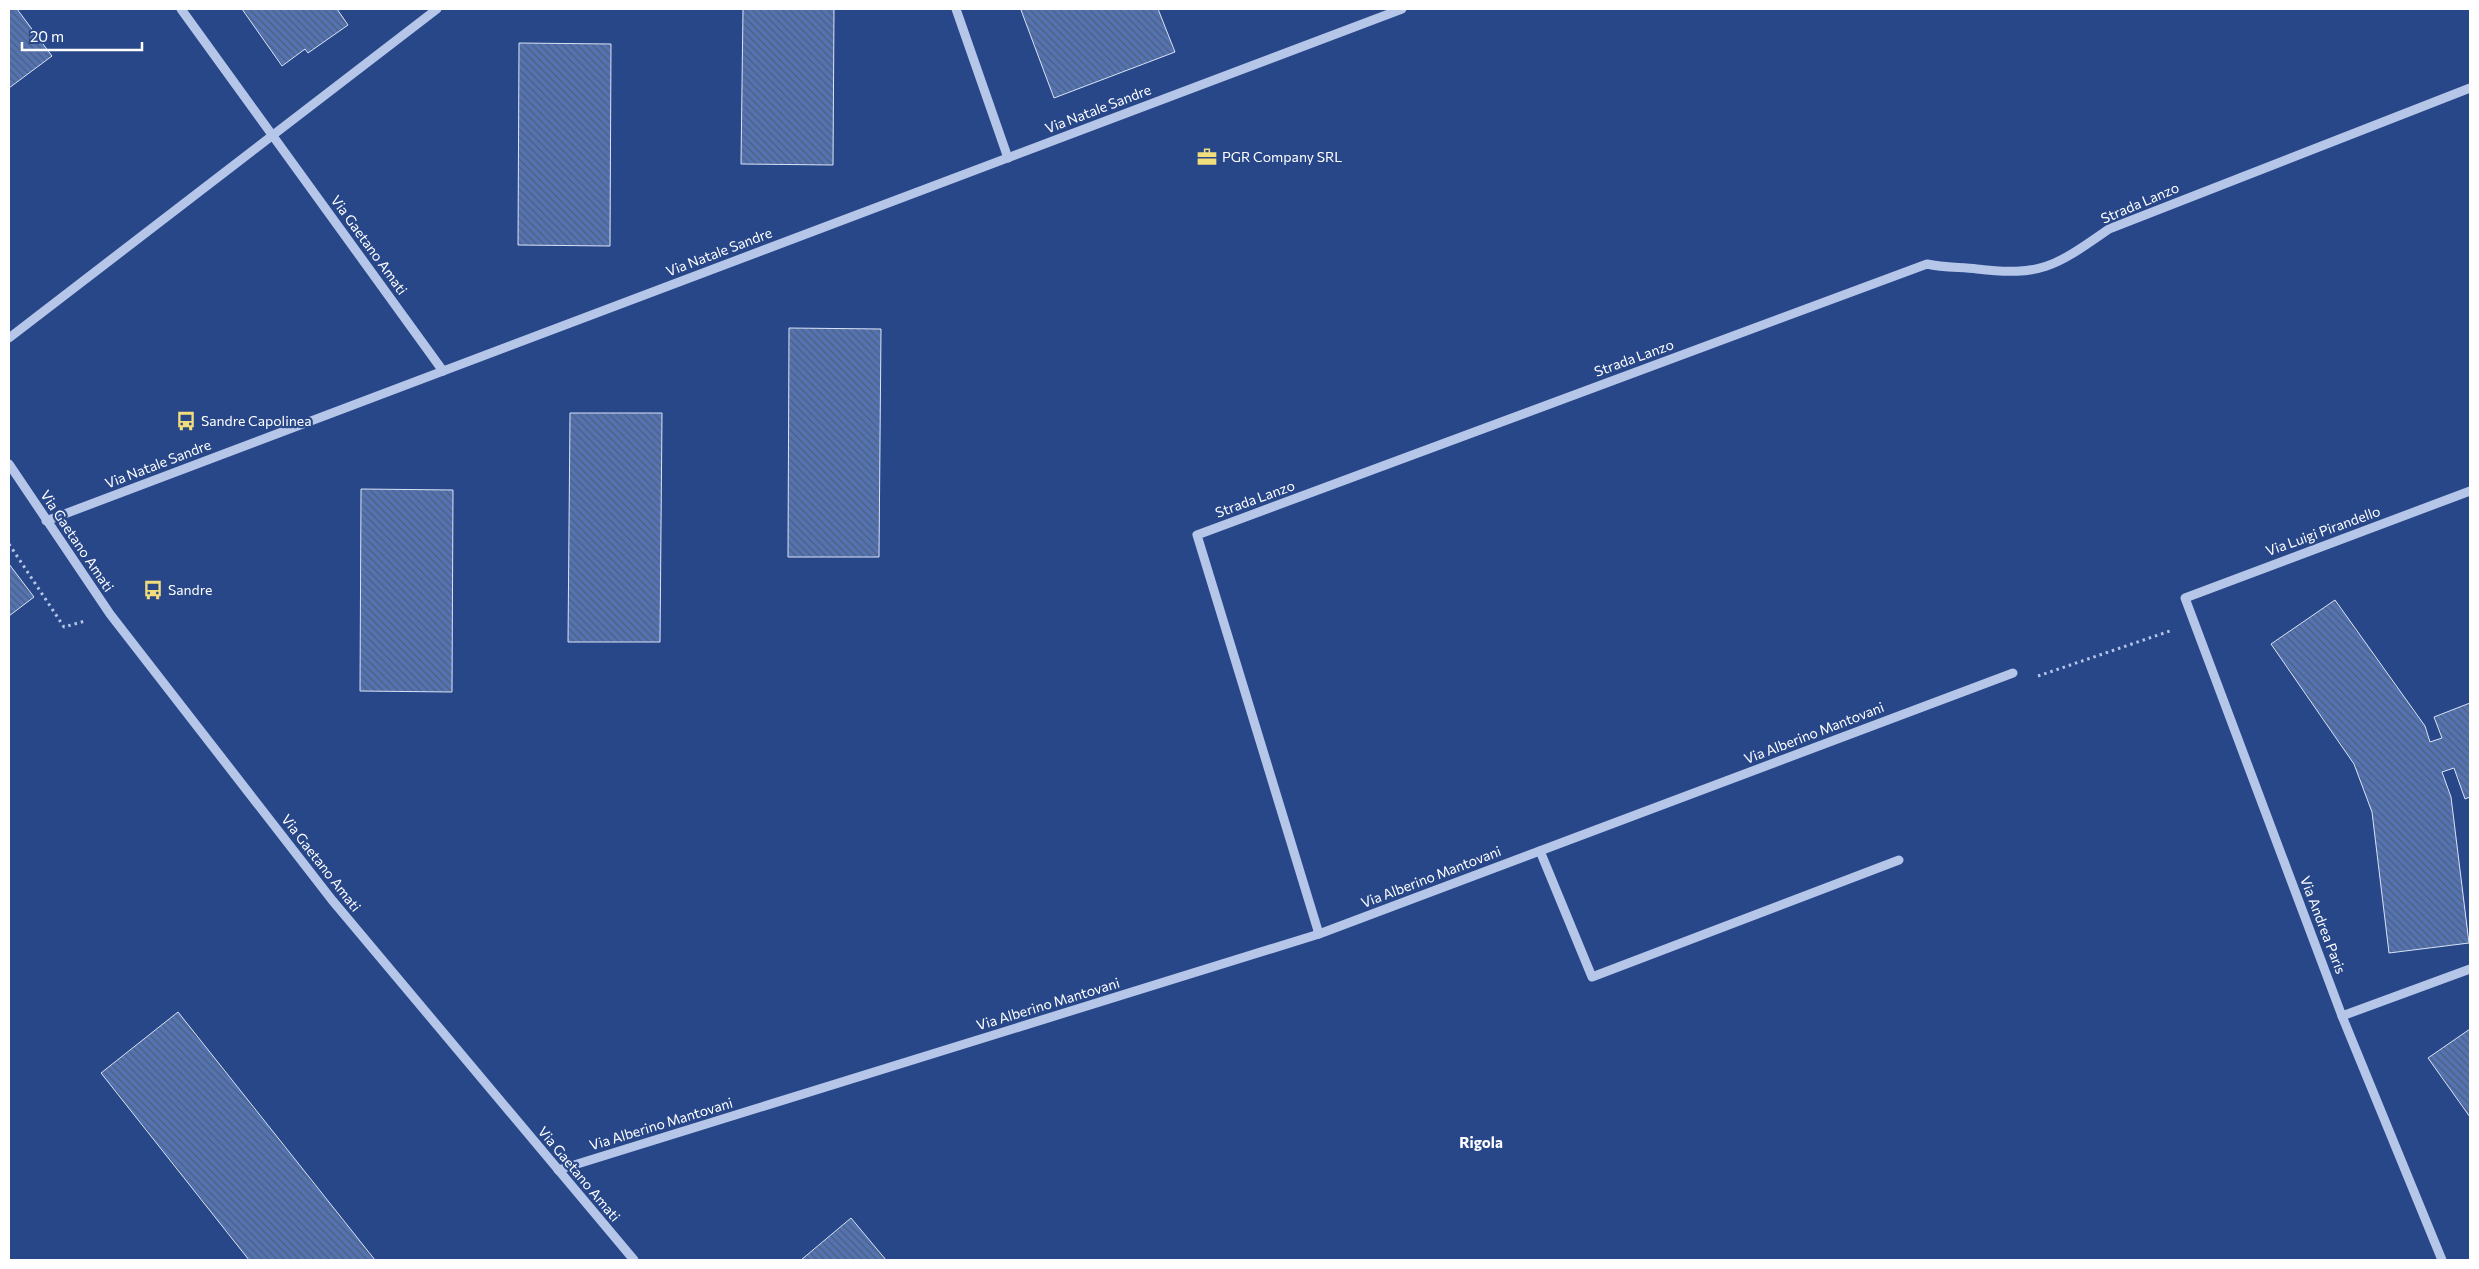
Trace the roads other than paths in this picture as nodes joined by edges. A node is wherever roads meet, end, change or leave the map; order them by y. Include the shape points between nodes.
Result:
1 (181, 9) edge
2 (437, 9) edge
3 (956, 9) edge
4 (1402, 9) edge
5 (2470, 88) edge
6 (272, 136) junction
7 (1008, 158) junction
8 (9, 338) edge
9 (443, 371) junction
10 (9, 464) edge
11 (2470, 491) edge
12 (46, 520) junction
13 (2185, 598) joint
14 (2013, 673) road end
15 (1540, 851) junction
16 (1899, 860) dead end
17 (1319, 934) junction
18 (2470, 969) edge
19 (2342, 1016) junction
20 (558, 1170) junction
21 (634, 1260) edge
22 (2442, 1260) edge

1 - 6 street, Via Gaetano Amati
2 - 6 street
3 - 7 street
4 - 7 street, Via Natale Sandre
5 - 17 street, Strada Lanzo via 2109,228 2058,263 2036,271 2000,272 1927,264 1198,535
6 - 8 street
6 - 9 street, Via Gaetano Amati
7 - 9 street, Via Natale Sandre
9 - 12 street, Via Natale Sandre
10 - 12 street, Via Gaetano Amati
11 - 13 street, Via Luigi Pirandello
12 - 20 street, Via Gaetano Amati via 110,614 332,900
13 - 19 street, Via Andrea Paris
14 - 15 street, Via Alberino Mantovani
15 - 16 street via 1592,977
15 - 17 street, Via Alberino Mantovani
17 - 20 street, Via Alberino Mantovani
18 - 19 street
19 - 22 street, Via Andrea Paris
20 - 21 street, Via Gaetano Amati

